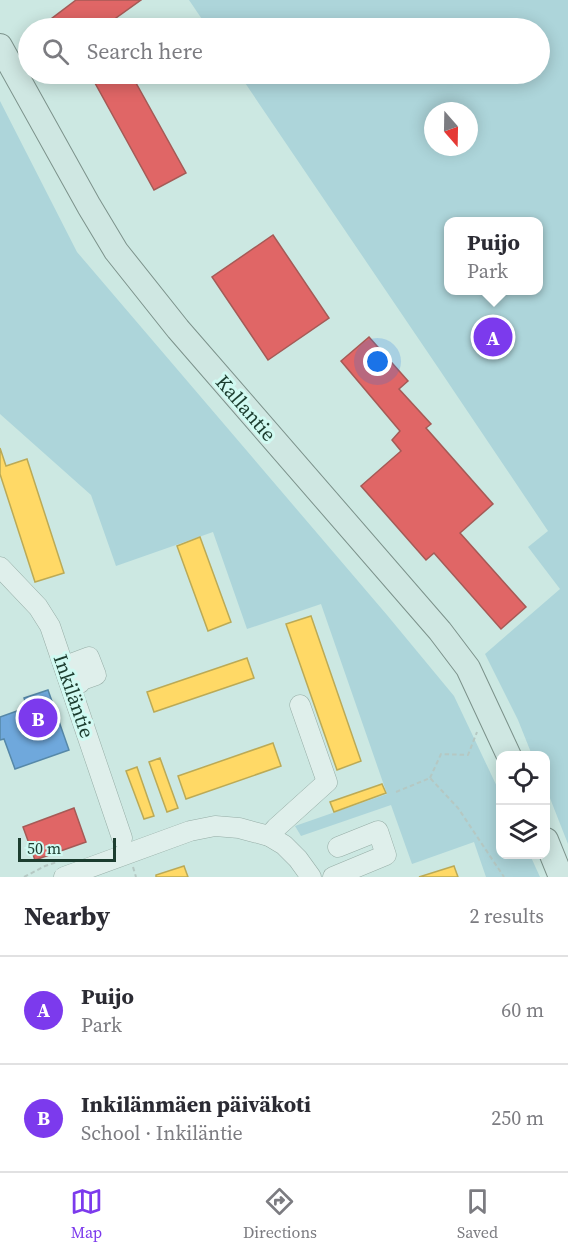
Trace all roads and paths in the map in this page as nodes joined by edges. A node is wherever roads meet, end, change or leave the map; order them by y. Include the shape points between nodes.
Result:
1 (0, 46) edge
2 (18, 78) edge
3 (21, 84) edge
4 (0, 567) edge
5 (79, 681) dead end
6 (300, 705) dead end
7 (478, 729) dead end
8 (507, 751) edge
9 (430, 778) junction
10 (396, 792) dead end
11 (269, 836) junction
12 (122, 838) dead end
13 (338, 847) dead end
14 (139, 850) junction
15 (550, 850) edge
16 (64, 877) edge
17 (311, 877) edge
18 (333, 877) edge
19 (504, 877) edge
20 (561, 877) edge

1 - 2 main road, Kallantie
3 - 8 main road, Kallantie via 116,251 178,329 440,631 468,668
4 - 12 street, Inkiläntie via 38,607 50,626
5 - 14 street
6 - 11 street via 327,782
7 - 9 path via 468,755 441,754
9 - 10 path
9 - 19 path via 458,808
11 - 14 street via 215,826
11 - 17 street via 284,845
13 - 18 street via 378,831 386,855
14 - 16 street
15 - 20 main road

